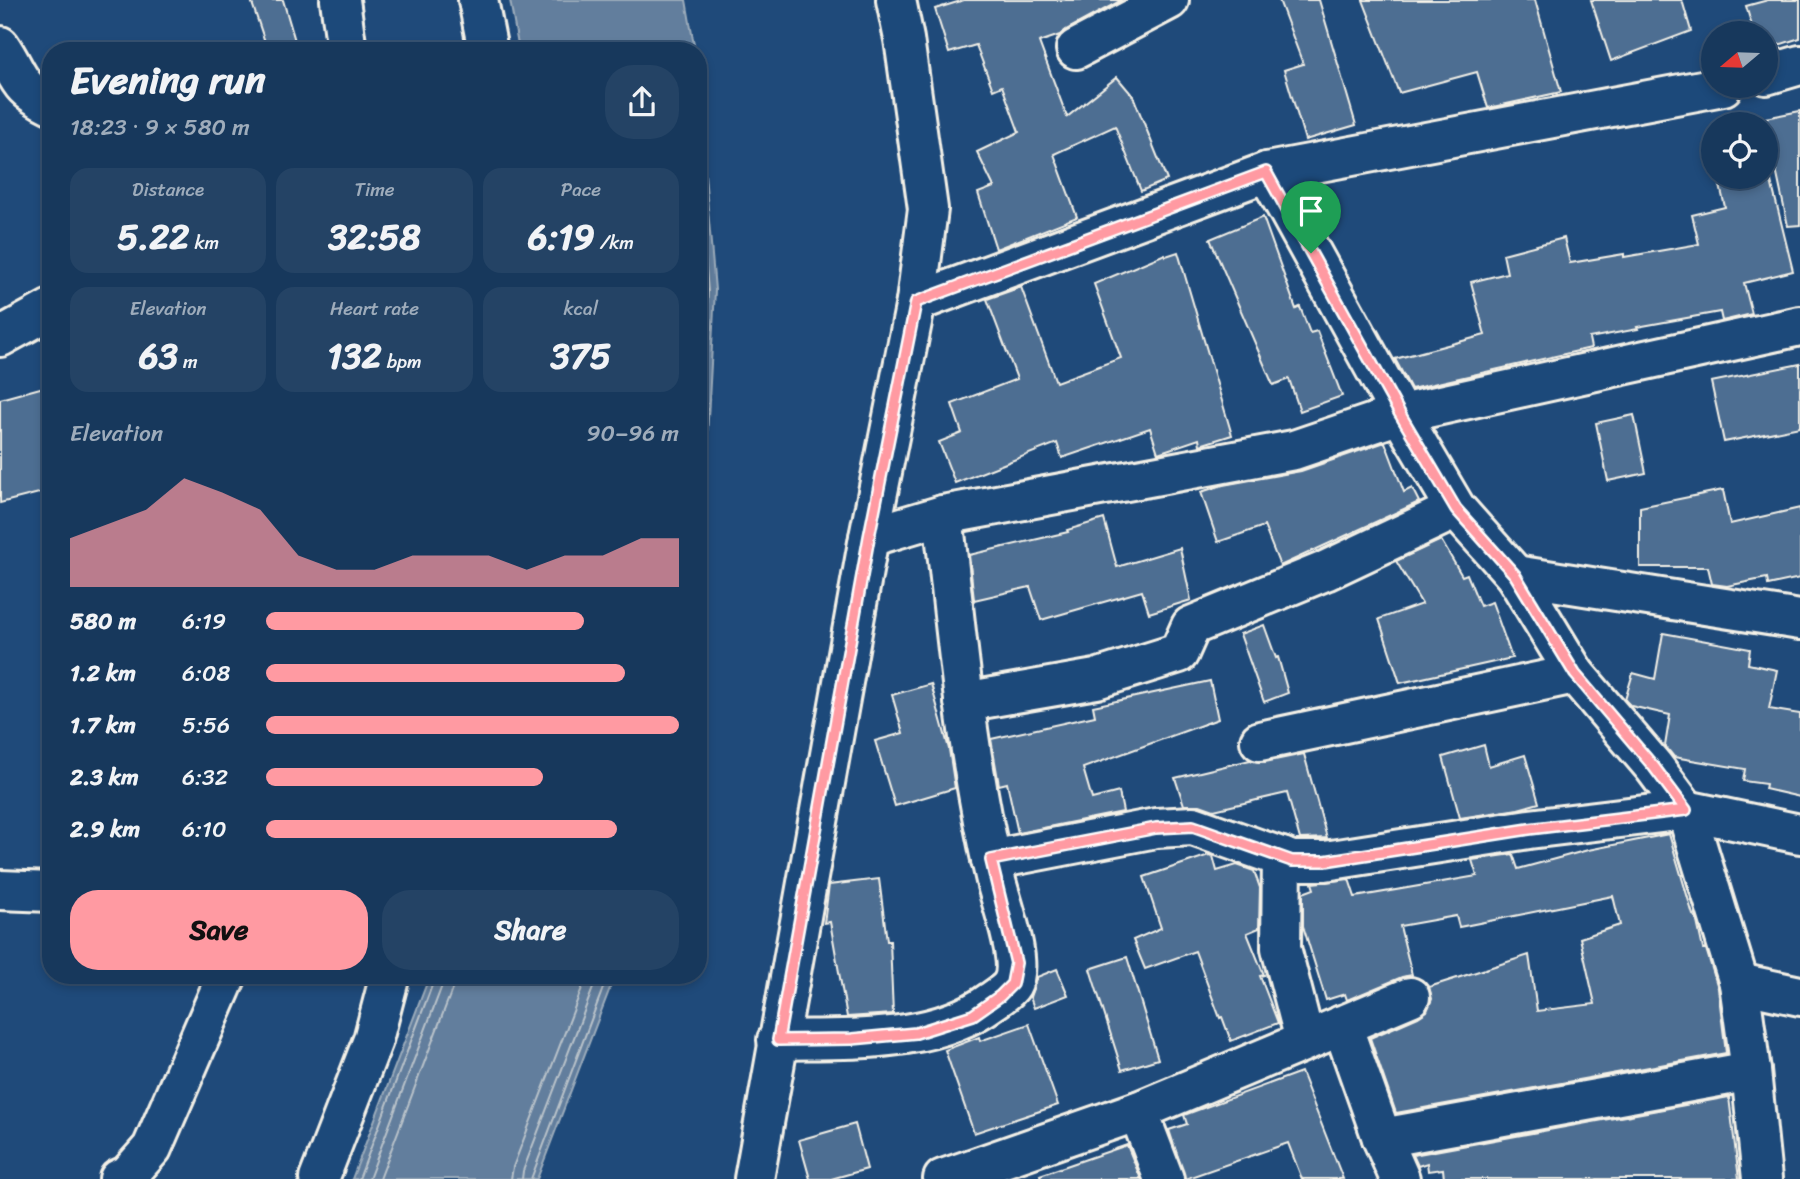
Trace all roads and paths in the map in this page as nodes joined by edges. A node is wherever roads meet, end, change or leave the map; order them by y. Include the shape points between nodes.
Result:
1 (340, 0) edge
2 (478, 0) edge
3 (896, 0) edge
4 (1169, 0) edge
5 (346, 42) edge
6 (486, 42) edge
7 (0, 46) edge
8 (1076, 49) dead end
9 (1800, 65) edge
10 (1778, 71) edge
11 (1701, 90) edge
12 (42, 100) edge
13 (1266, 172) junction
14 (916, 302) junction
15 (42, 315) edge
16 (1800, 327) edge
17 (0, 337) edge
18 (1400, 414) junction
19 (1456, 509) junction
20 (943, 515) junction
21 (869, 537) junction
22 (1515, 575) junction
23 (1800, 620) edge
24 (1575, 674) junction
25 (964, 702) junction
26 (1260, 741) dead end
27 (1686, 810) junction
28 (1800, 834) edge
29 (1282, 857) junction
30 (991, 860) junction
31 (0, 890) edge
32 (42, 892) edge
33 (1739, 983) junction
34 (224, 984) edge
35 (388, 984) edge
36 (1800, 996) edge
37 (1410, 997) dead end
38 (1342, 1025) junction
39 (778, 1040) junction
40 (1305, 1040) junction
41 (1752, 1071) junction
42 (1138, 1111) junction
43 (1382, 1138) junction
44 (954, 1177) edge
45 (119, 1179) edge
46 (319, 1179) edge
47 (754, 1179) edge
48 (1164, 1179) edge
49 (1401, 1179) edge
50 (1762, 1179) edge

1 - 5 street
2 - 6 street
3 - 14 street via 928,209
4 - 8 street
7 - 12 street via 20,84
9 - 10 street
11 - 13 street
13 - 14 street
13 - 18 street
14 - 21 street
15 - 17 street
16 - 18 street
18 - 19 street
18 - 20 street via 1294,450
19 - 22 street
19 - 25 street via 1325,571 1191,626 1179,653 1096,680
20 - 21 street
20 - 25 street
21 - 39 street
22 - 23 street
22 - 24 street
24 - 26 street
24 - 27 street
25 - 30 street
27 - 28 street
27 - 29 street via 1325,861
27 - 33 street
29 - 30 street via 1193,826 1156,828
29 - 40 street via 1281,948
30 - 39 street via 1016,963 1012,984 1000,996 973,1015 916,1033
31 - 32 street
33 - 36 street
33 - 41 street
34 - 45 street via 152,1148
35 - 46 street via 373,1040
37 - 38 street
38 - 40 street
38 - 43 street
39 - 47 street
40 - 42 street
41 - 43 street
41 - 50 street
42 - 44 street
42 - 48 street
43 - 49 street

